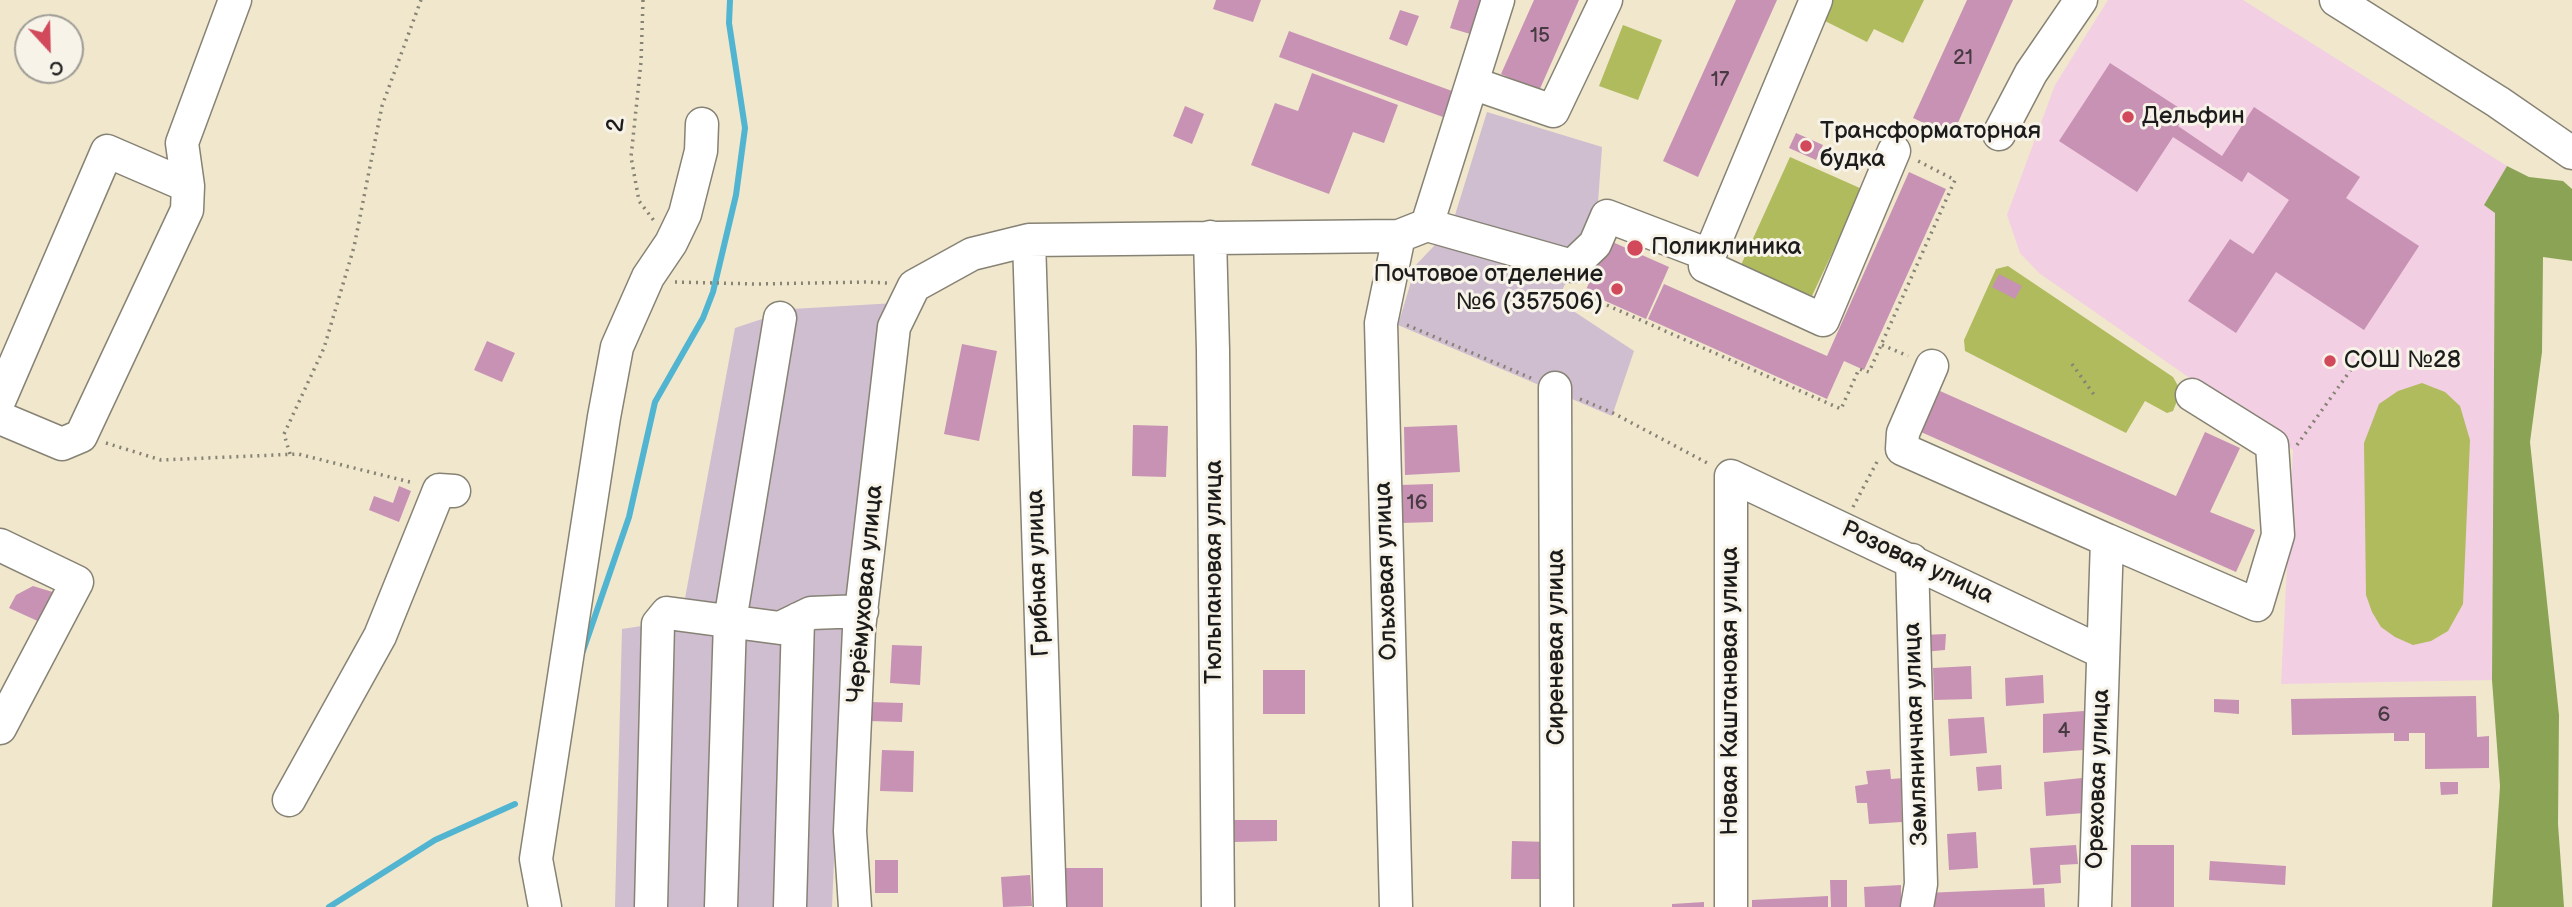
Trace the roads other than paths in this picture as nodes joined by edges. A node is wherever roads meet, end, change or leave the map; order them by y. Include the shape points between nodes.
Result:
1 (235, 0) edge
2 (1498, 0) edge
3 (1606, 0) edge
4 (1816, 0) edge
5 (2081, 0) edge
6 (2336, 0) edge
7 (1472, 83) junction
8 (702, 124) dead end
9 (1999, 134) dead end
10 (1894, 151) dead end
11 (2572, 153) edge
12 (188, 186) junction
13 (1413, 230) junction
14 (1210, 237) junction
15 (1029, 240) junction
16 (1705, 266) junction
17 (780, 318) dead end
18 (1932, 366) dead end
19 (1555, 388) dead end
20 (2192, 396) dead end
21 (0, 399) edge
22 (0, 418) edge
23 (1731, 476) joint
24 (447, 490) road end
25 (2107, 540) junction
26 (0, 545) edge
27 (1912, 560) junction
28 (862, 611) junction
29 (798, 619) junction
30 (730, 621) junction
31 (2102, 652) junction
32 (0, 728) edge
33 (289, 800) dead end
34 (545, 907) edge
35 (651, 907) edge
36 (721, 907) edge
37 (790, 907) edge
38 (855, 907) edge
39 (1049, 907) edge
40 (1218, 907) edge
41 (1396, 907) edge
42 (1557, 907) edge
43 (1731, 907) edge
44 (1917, 907) edge
45 (2095, 907) edge

1 - 12 street via 182,143
2 - 7 street, Ольховая улица
3 - 7 street via 1553,111
4 - 16 street
5 - 9 street via 2031,73
6 - 11 street
7 - 13 street, Ольховая улица
8 - 34 street via 701,151 685,214 648,277 617,347 536,859
10 - 16 street via 1823,320
12 - 21 street via 107,151
12 - 22 street via 187,211 81,436 62,444
13 - 14 street
13 - 16 street via 1573,266 1595,244 1607,216 1709,256
13 - 41 street, Ольховая улица via 1381,323
14 - 15 street
14 - 40 street, Тюльпановая улица
15 - 28 street, Черёмуховая улица via 972,254 914,286 894,327
15 - 39 street, Грибная улица
17 - 30 street
18 - 25 street via 1903,433 1902,449
19 - 42 street, Сиреневая улица
20 - 25 street via 2272,445 2278,535 2257,605
23 - 27 street, Розовая улица
23 - 43 street, Новая Каштановая улица
24 - 33 street via 380,636
25 - 31 street, Ореховая улица
26 - 32 street via 78,582
27 - 31 street, Розовая улица
27 - 44 street, Земляничная улица via 1921,884
28 - 29 street via 811,613
28 - 38 street, Черёмуховая улица via 850,831
29 - 30 street via 780,628
29 - 37 street
30 - 35 street via 667,613 659,624
30 - 36 street
31 - 45 street, Ореховая улица

